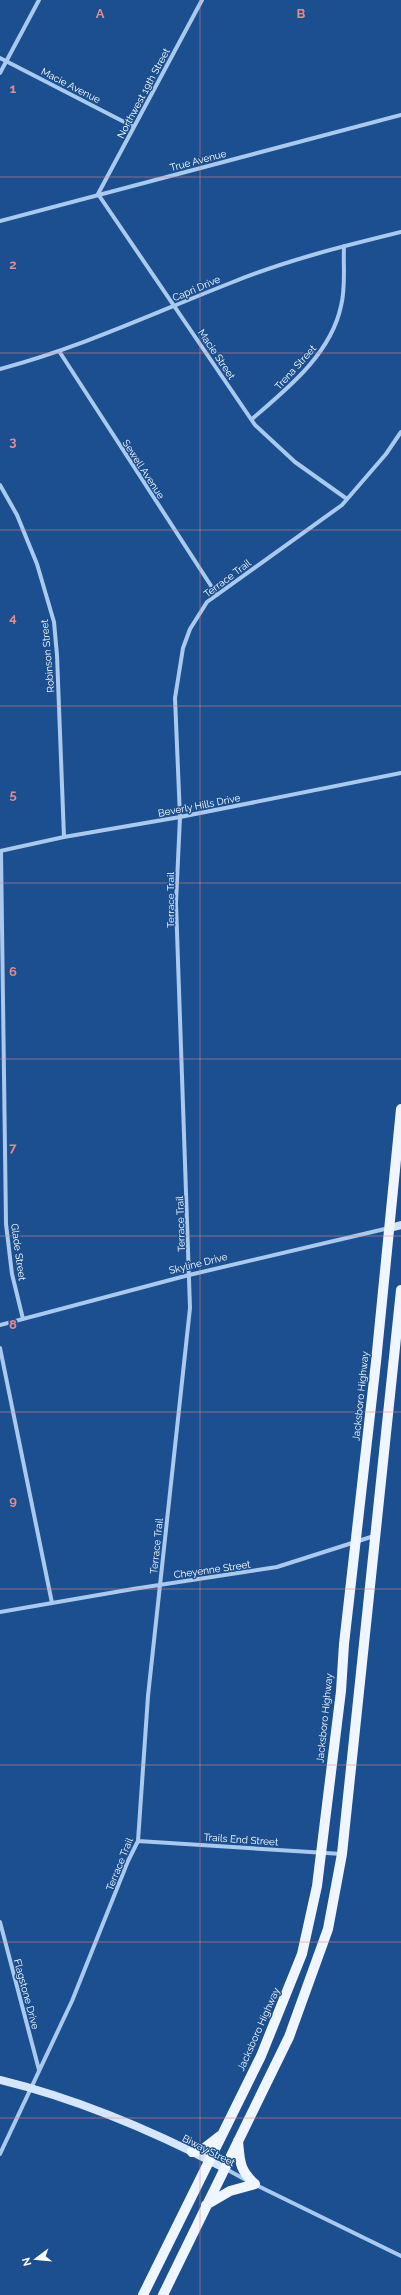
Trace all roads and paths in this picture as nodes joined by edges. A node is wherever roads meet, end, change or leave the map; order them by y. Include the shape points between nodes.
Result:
1 (39, 0) edge
2 (202, 0) edge
3 (0, 58) edge
4 (6, 61) junction
5 (0, 73) edge
6 (401, 115) edge
7 (134, 127) junction
8 (98, 194) junction
9 (0, 221) edge
10 (401, 232) edge
11 (344, 246) junction
12 (175, 306) junction
13 (59, 352) junction
14 (0, 369) edge
15 (252, 419) junction
16 (401, 432) edge
17 (0, 485) edge
18 (347, 499) junction
19 (217, 595) junction
20 (401, 773) edge
21 (180, 817) junction
22 (64, 837) junction
23 (0, 851) edge
24 (401, 1109) edge
25 (401, 1225) edge
26 (390, 1228) junction
27 (189, 1275) junction
28 (401, 1290) edge
29 (23, 1319) junction
30 (0, 1325) edge
31 (0, 1348) edge
32 (375, 1536) junction
33 (356, 1542) junction
34 (160, 1585) junction
35 (52, 1603) junction
36 (0, 1612) edge
37 (342, 1673) junction
38 (360, 1675) junction
39 (138, 1841) junction
40 (320, 1852) junction
41 (342, 1854) junction
42 (0, 1922) edge
43 (39, 2070) junction
44 (0, 2080) edge
45 (31, 2087) junction
46 (223, 2133) junction
47 (238, 2141) junction
48 (192, 2152) junction
49 (0, 2154) edge
50 (209, 2161) junction
51 (224, 2168) junction
52 (255, 2184) junction
53 (206, 2205) junction
54 (401, 2256) edge
55 (143, 2295) edge
56 (163, 2295) edge

1 - 4 street
2 - 7 street, Northwest 19th Street
3 - 4 street, Macie Avenue
4 - 5 street
4 - 7 street, Macie Avenue
6 - 8 street, True Avenue
7 - 8 street, Northwest 19th Street
8 - 9 street, True Avenue
8 - 12 street, Macie Street
10 - 11 street, Capri Drive
11 - 12 street, Capri Drive via 305,256
11 - 15 street, Trena Street via 344,289 341,308 326,342 307,368
12 - 13 street, Capri Drive
12 - 15 street, Macie Street
13 - 14 street, Capri Drive
13 - 19 street, Sewell Avenue
15 - 18 street, Macie Street via 295,462
16 - 18 street, Terrace Trail via 386,454
17 - 22 street, Robinson Street via 18,515 37,564 54,622
18 - 19 street, Terrace Trail
19 - 21 street, Terrace Trail via 207,602 190,629 175,698
20 - 21 street, Beverly Hills Drive
21 - 22 street, Beverly Hills Drive
21 - 27 street, Terrace Trail via 176,903
22 - 23 street, Beverly Hills Drive
23 - 29 street, Glade Street via 6,1224 8,1251
24 - 26 main road, Jacksboro Highway
25 - 26 street, Skyline Drive
26 - 27 street, Skyline Drive
26 - 33 main road, Jacksboro Highway
27 - 29 street, Skyline Drive
27 - 34 street, Terrace Trail via 190,1308
28 - 32 main road
29 - 30 street, Skyline Drive
31 - 35 street
32 - 33 street, Cheyenne Street
32 - 38 main road
33 - 34 street, Cheyenne Street via 277,1567
33 - 37 main road, Jacksboro Highway
34 - 35 street, Cheyenne Street
34 - 39 street, Terrace Trail via 148,1696
35 - 36 street, Cheyenne Street
37 - 38 main road
37 - 40 main road, Jacksboro Highway
38 - 41 main road
39 - 40 street, Trails End Street
39 - 43 street, Terrace Trail via 72,2001
40 - 41 street, Trails End Street
40 - 46 main road, Jacksboro Highway via 312,1913 302,1954 261,2056
41 - 47 main road via 328,1929 319,1958 289,2037
42 - 43 street, Flagstone Drive
43 - 45 street, Terrace Trail
44 - 45 street, Biway Street
45 - 48 street, Biway Street via 126,2122
45 - 49 street, Terrace Trail
46 - 48 main road via 202,2150
46 - 50 main road, Jacksboro Highway
47 - 51 main road
47 - 52 main road via 244,2175
48 - 50 street, Biway Street
50 - 51 street, Biway Street
50 - 55 main road, Jacksboro Highway
51 - 52 street, Biway Street
51 - 53 main road
52 - 53 main road via 230,2191
52 - 54 street, Biway Street
53 - 56 main road

